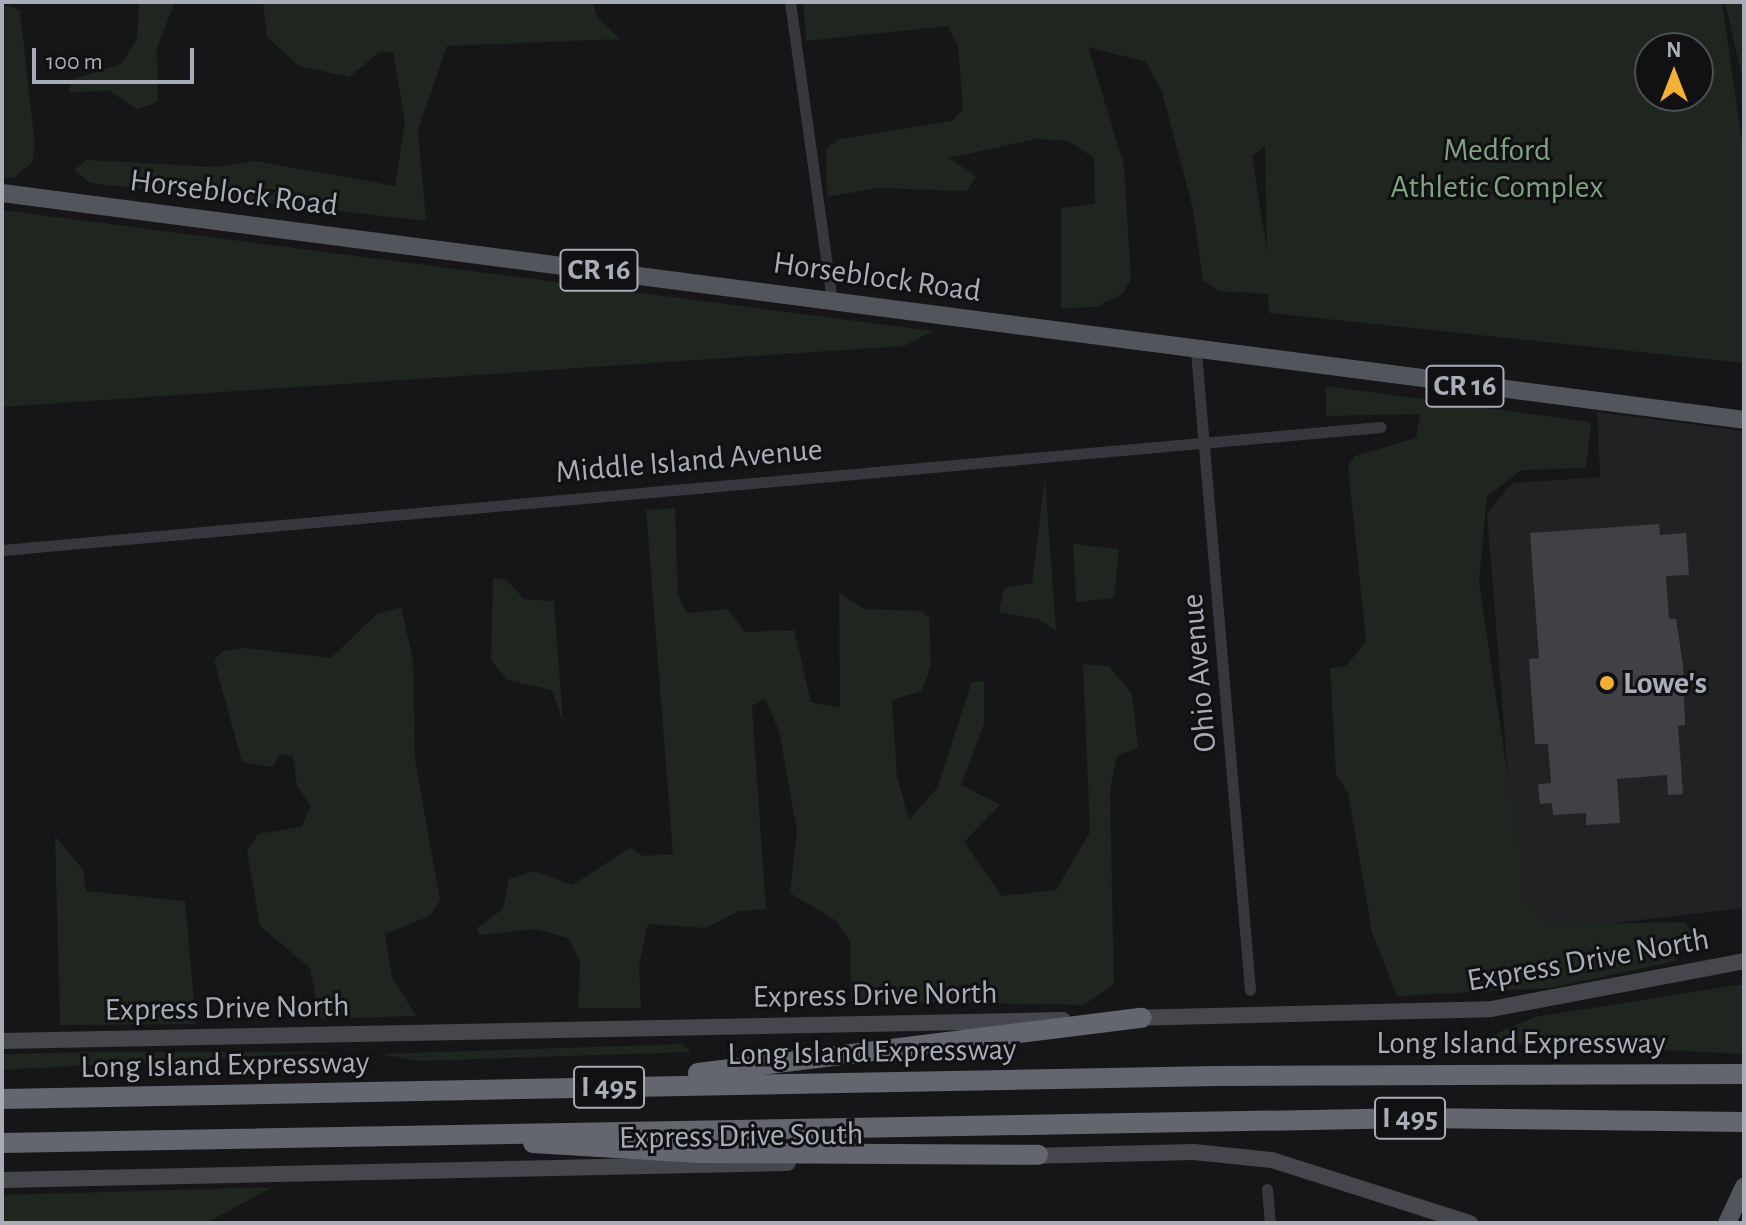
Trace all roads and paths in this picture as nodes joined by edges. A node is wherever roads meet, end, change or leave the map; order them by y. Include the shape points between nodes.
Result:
1 (790, 2) edge
2 (2, 193) edge
3 (832, 301) junction
4 (1196, 352) junction
5 (1744, 420) edge
6 (1381, 427) dead end
7 (1204, 440) junction
8 (2, 550) edge
9 (1744, 961) edge
10 (1250, 990) dead end
11 (1142, 1018) junction
12 (2, 1041) edge
13 (1744, 1074) edge
14 (548, 1089) junction
15 (2, 1099) edge
16 (1744, 1122) edge
17 (470, 1134) junction
18 (2, 1143) edge
19 (1038, 1155) junction
20 (2, 1180) edge
21 (1744, 1187) edge
22 (1267, 1189) dead end
23 (1270, 1223) edge
24 (1470, 1223) edge
25 (1727, 1223) edge

1 - 3 street
2 - 3 main road, Horseblock Road / CR 16
3 - 4 main road, Horseblock Road / CR 16
4 - 5 main road, Horseblock Road / CR 16
4 - 7 street, Ohio Avenue
6 - 7 street, Middle Island Avenue
7 - 8 street, Middle Island Avenue
7 - 10 street, Ohio Avenue
9 - 11 main road, Express Drive North via 1491,1009
11 - 12 main road, Express Drive North
11 - 14 highway
13 - 14 highway, Long Island Expressway / I 495 via 1467,1073
14 - 15 highway, Long Island Expressway / I 495
16 - 17 highway, I 495 via 1415,1118
17 - 18 highway, I 495
17 - 19 highway via 567,1148 668,1152
19 - 20 main road, Express Drive South
19 - 24 main road, Express Drive South via 1194,1152 1272,1160
21 - 25 main road
22 - 23 street

